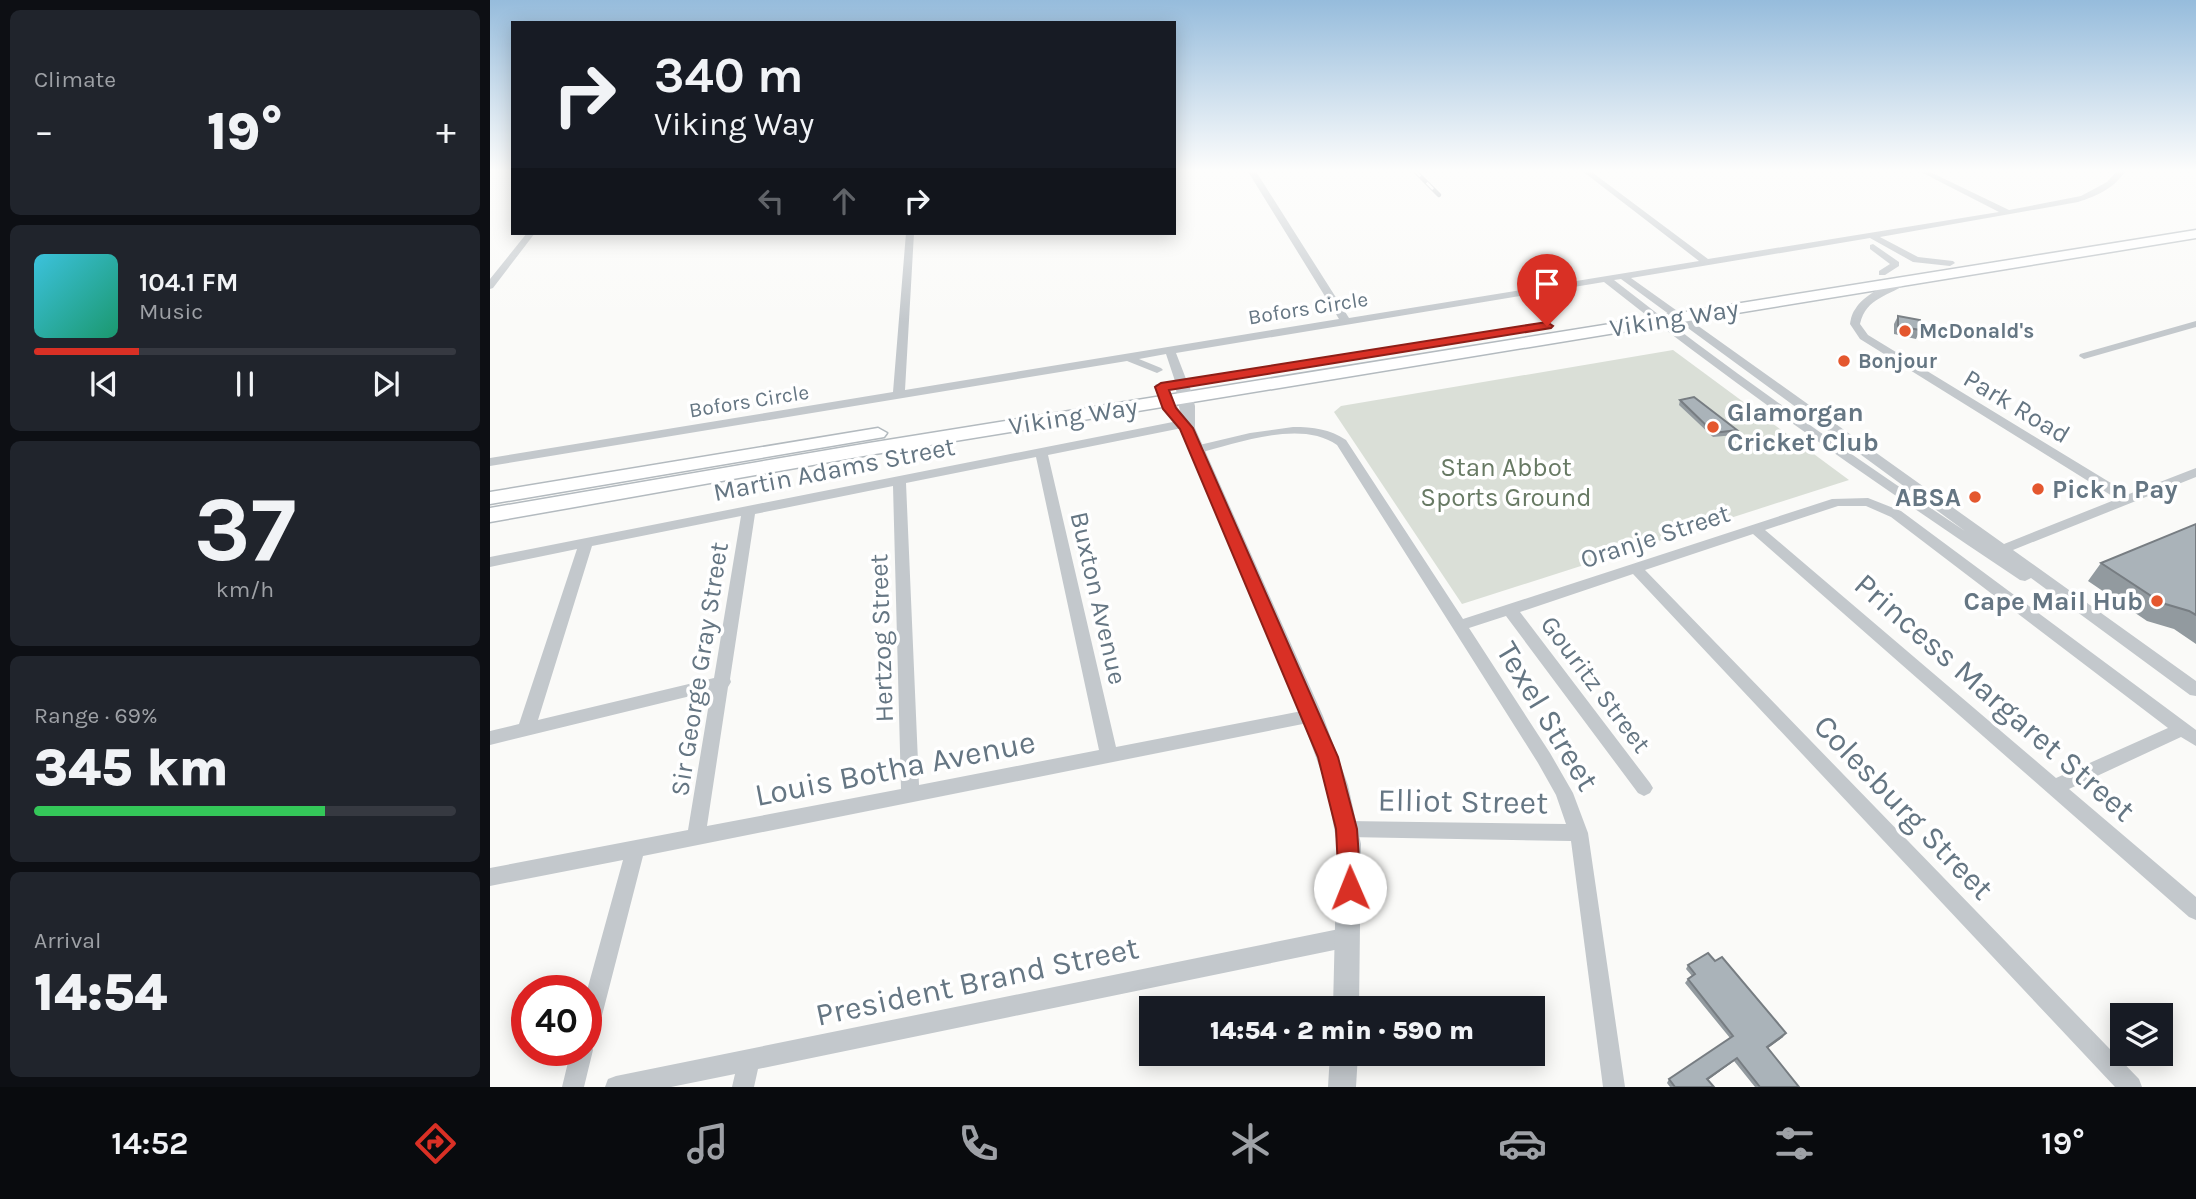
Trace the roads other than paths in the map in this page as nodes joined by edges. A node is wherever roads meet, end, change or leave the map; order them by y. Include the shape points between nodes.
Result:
1 (1283, 221) edge
2 (1652, 221) edge
3 (1962, 221) edge
4 (2196, 221) edge
5 (2196, 234) edge
6 (529, 235) edge
7 (910, 235) edge
8 (1872, 236) junction
9 (1857, 238) junction
10 (1706, 262) junction
11 (1950, 262) junction
12 (1882, 273) junction
13 (1623, 276) junction
14 (1606, 279) junction
15 (1912, 279) junction
16 (490, 286) edge
17 (1655, 312) junction
18 (1678, 317) junction
19 (1346, 322) junction
20 (2194, 326) edge
21 (1170, 351) junction
22 (1152, 354) junction
23 (2084, 356) dead end
24 (1121, 360) junction
25 (1161, 386) junction
26 (1184, 390) junction
27 (899, 396) junction
28 (1186, 425) junction
29 (1195, 450) junction
30 (1041, 451) junction
31 (490, 462) edge
32 (2196, 472) edge
33 (899, 479) junction
34 (490, 498) edge
35 (2126, 498) junction
36 (749, 509) junction
37 (490, 515) edge
38 (1966, 523) junction
39 (1755, 529) junction
40 (2020, 542) junction
41 (586, 543) junction
42 (2002, 550) junction
43 (1988, 555) junction
44 (490, 562) edge
45 (1635, 568) junction
46 (1510, 610) junction
47 (1459, 626) junction
48 (2175, 675) junction
49 (723, 682) junction
50 (2196, 690) edge
51 (1312, 716) junction
52 (526, 730) junction
53 (2189, 734) edge
54 (490, 738) edge
55 (1109, 756) junction
56 (2055, 787) junction
57 (1644, 788) dead end
58 (910, 795) junction
59 (1347, 829) junction
60 (1579, 833) junction
61 (696, 837) junction
62 (635, 849) junction
63 (490, 877) edge
64 (2196, 910) edge
65 (1349, 937) junction
66 (602, 975) edge
67 (1347, 996) edge
68 (749, 1060) junction
69 (578, 1066) edge
70 (1343, 1066) edge
71 (573, 1087) edge
72 (616, 1087) edge
73 (743, 1087) edge
74 (1342, 1087) edge
75 (1614, 1087) edge
76 (2131, 1087) edge

1 - 19 street
2 - 10 street
3 - 8 street, Bofors Circle
4 - 11 main road, Viking Way
5 - 15 main road, Viking Way
6 - 16 street
7 - 27 street
8 - 9 street, Bofors Circle
8 - 11 street via 1913,258
9 - 10 street, Bofors Circle
9 - 12 street via 1896,263
10 - 13 street, Bofors Circle
11 - 12 main road, Viking Way
12 - 17 main road, Viking Way
13 - 14 street, Bofors Circle
13 - 17 street
14 - 17 street
14 - 19 street, Bofors Circle
15 - 18 main road, Viking Way
15 - 35 street, Park Road via 1873,297 1858,310 1855,324 1864,337
17 - 18 main road, Viking Way
17 - 26 main road, Viking Way
17 - 43 street
18 - 38 street
19 - 21 street, Bofors Circle
20 - 23 street
21 - 22 street, Bofors Circle
21 - 26 street
22 - 24 street, Bofors Circle
22 - 25 street
24 - 25 street via 1139,362
24 - 27 street, Bofors Circle
25 - 26 main road, Viking Way
25 - 28 street
25 - 34 main road, Viking Way
25 - 37 main road, Viking Way
26 - 28 street
27 - 31 street, Bofors Circle
28 - 29 street
28 - 30 street, Martin Adams Street
29 - 47 street, Texel Street via 1296,429 1332,435 1342,443
29 - 51 street
30 - 33 street, Martin Adams Street
30 - 55 street, Buxton Avenue
32 - 35 street
33 - 36 street, Martin Adams Street
33 - 58 street, Hertzog Street
35 - 40 street
36 - 41 street, Martin Adams Street
36 - 49 street, Sir George Gray Street
38 - 40 street
38 - 42 street
39 - 45 street, Oranje Street
39 - 53 street, Oranje Street via 1840,500 1868,502 1896,514
39 - 56 street, Princess Margaret Street
40 - 42 street
41 - 44 street, Martin Adams Street
41 - 52 street
42 - 43 street
42 - 48 street
43 - 48 street
45 - 46 street, Oranje Street
45 - 76 street, Colesburg Street
46 - 47 street, Oranje Street
46 - 57 street, Gouritz Street
47 - 60 street, Texel Street via 1549,766
48 - 50 street
49 - 52 street
49 - 61 street, Sir George Gray Street
51 - 55 street, Louis Botha Avenue
51 - 59 street
52 - 54 street
53 - 56 street
55 - 58 street, Louis Botha Avenue
56 - 64 street, Princess Margaret Street
58 - 61 street, Louis Botha Avenue
59 - 60 street, Elliot Street
59 - 65 street
60 - 75 street, Texel Street
61 - 62 street, Louis Botha Avenue
62 - 63 street, Louis Botha Avenue
62 - 66 street
65 - 67 street
65 - 68 street, President Brand Street
68 - 72 street, President Brand Street
68 - 73 street
69 - 71 street
70 - 74 street

